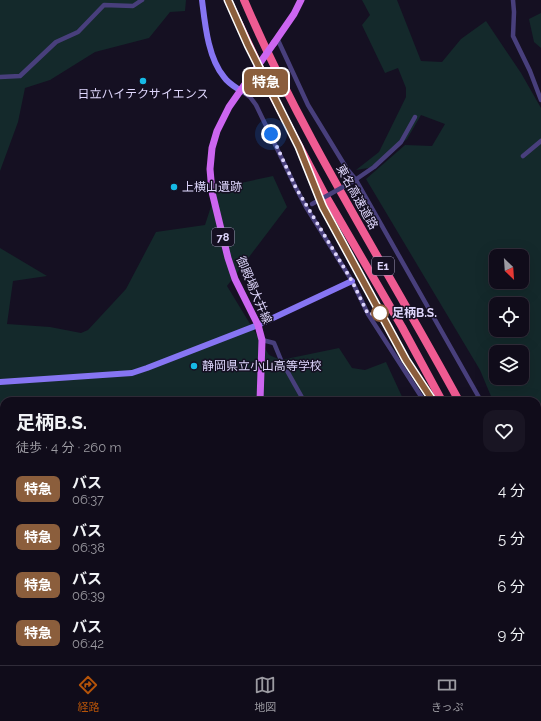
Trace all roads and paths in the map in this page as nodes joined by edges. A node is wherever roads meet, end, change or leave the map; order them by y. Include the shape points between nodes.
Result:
1 (142, 0) edge
2 (202, 0) edge
3 (228, 0) edge
4 (244, 0) edge
5 (301, 0) edge
6 (513, 0) edge
7 (276, 41) junction
8 (0, 78) edge
9 (241, 91) junction
10 (541, 100) edge
11 (415, 117) dead end
12 (541, 141) edge
13 (523, 156) dead end
14 (354, 181) junction
15 (306, 207) junction
16 (352, 281) junction
17 (258, 325) junction
18 (262, 340) junction
19 (0, 382) edge
20 (260, 397) edge
21 (302, 397) edge
22 (421, 397) edge
23 (440, 397) edge
24 (457, 397) edge
25 (479, 397) edge

1 - 8 street via 133,6 104,5 78,32 56,42 20,76
2 - 9 street via 207,35 216,63 224,77
3 - 23 highway, E1 via 317,180
4 - 24 highway, 東名高速道路 / E1 via 307,131
5 - 7 main road, 御殿場大井線 / 78
6 - 10 street via 513,36
7 - 9 main road, 御殿場大井線 / 78, bridge
7 - 14 street via 308,105
9 - 15 street via 256,105
9 - 17 main road, 御殿場大井線 / 78 via 229,106 217,131 210,169 212,192 228,258 235,279
11 - 14 street via 401,142
12 - 13 street
14 - 15 street, bridge
14 - 25 street
15 - 16 street
16 - 17 street
16 - 22 street via 368,314
17 - 18 main road, 御殿場大井線 / 78
17 - 19 street via 132,373
18 - 20 main road, 御殿場大井線 / 78
18 - 21 street via 274,343

